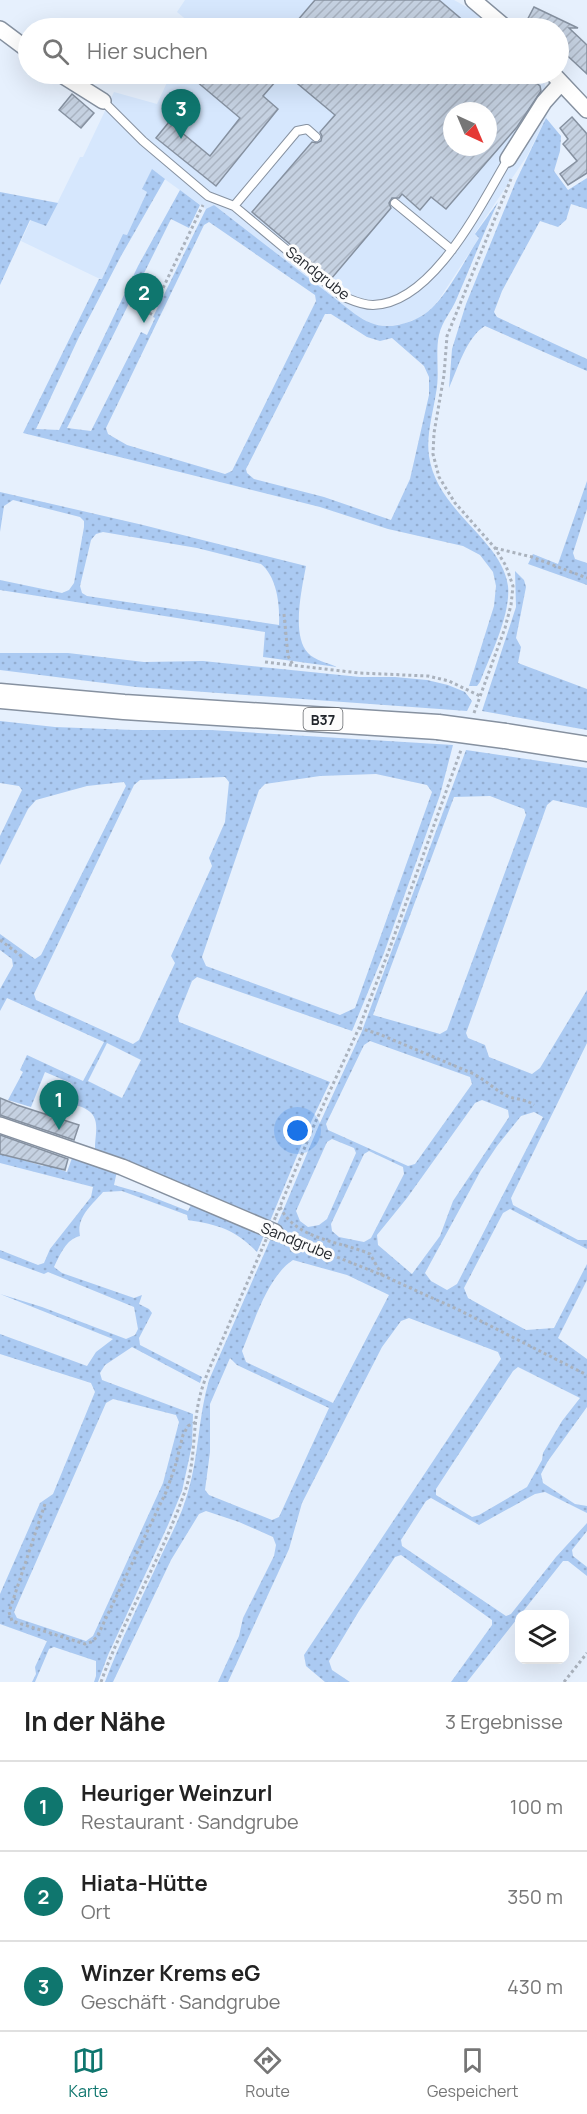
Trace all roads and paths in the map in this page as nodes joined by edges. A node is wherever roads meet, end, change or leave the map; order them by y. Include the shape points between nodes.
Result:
1 (473, 0) edge
2 (495, 18) edge
3 (0, 29) edge
4 (18, 42) edge
5 (76, 84) edge
6 (554, 84) edge
7 (563, 84) edge
8 (103, 101) joint
9 (587, 110) edge
10 (316, 137) dead end
11 (508, 159) junction
12 (208, 196) junction
13 (395, 203) dead end
14 (234, 206) junction
15 (452, 250) junction
16 (150, 315) dead end
17 (495, 548) junction
18 (587, 578) edge
19 (284, 614) dead end
20 (266, 662) dead end
21 (293, 665) junction
22 (0, 696) edge
23 (480, 696) junction
24 (472, 718) dead end
25 (464, 741) dead end
26 (587, 749) edge
27 (0, 940) edge
28 (24, 958) dead end
29 (359, 1028) junction
30 (534, 1105) dead end
31 (0, 1125) edge
32 (280, 1207) junction
33 (272, 1230) junction
34 (382, 1275) junction
35 (587, 1375) edge
36 (196, 1422) junction
37 (45, 1504) dead end
38 (587, 1653) edge
39 (101, 1682) edge
40 (564, 1682) edge

1 - 2 street
3 - 4 street
5 - 8 street, Sandgrube
6 - 11 street, Sandgrube
7 - 9 street
8 - 12 lane, Sandgrube
10 - 14 lane via 307,129 297,131
11 - 15 lane, Sandgrube
11 - 17 path via 511,179 447,336 433,454 439,477 455,503
12 - 14 lane, Sandgrube
12 - 16 path
13 - 15 lane
14 - 15 lane, Sandgrube via 342,296 359,303 384,303 413,290
17 - 18 path
17 - 23 path via 513,586 506,628
19 - 21 path via 288,656
20 - 21 path
21 - 23 path via 428,676
22 - 26 main road, B37, bridge via 438,727
23 - 24 path
25 - 29 path
27 - 28 path
29 - 30 path via 474,1074 507,1096
29 - 32 path
31 - 33 street, Sandgrube via 122,1167
32 - 33 path
32 - 34 path via 286,1219 299,1229 370,1254
33 - 34 path, Sandgrube
33 - 36 path via 205,1378
34 - 35 path, Sandgrube
36 - 37 path via 183,1435 166,1492 97,1637 85,1644 9,1618
36 - 39 path via 185,1493
38 - 40 path

